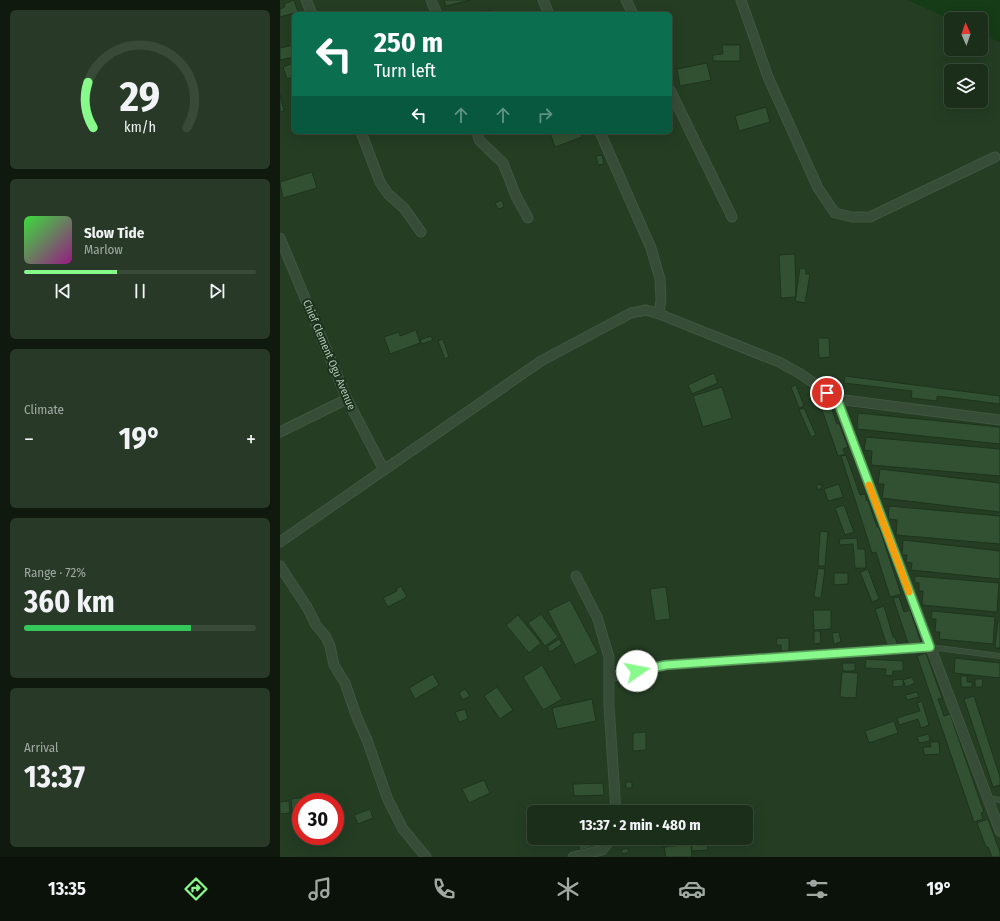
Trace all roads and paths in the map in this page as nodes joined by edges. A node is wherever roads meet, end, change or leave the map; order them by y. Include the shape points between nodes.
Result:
1 (306, 0) edge
2 (431, 0) edge
3 (543, 0) edge
4 (626, 0) edge
5 (740, 0) edge
6 (311, 12) edge
7 (436, 12) edge
8 (548, 12) edge
9 (632, 12) edge
10 (672, 94) edge
11 (362, 134) edge
12 (478, 134) edge
13 (601, 134) edge
14 (995, 157) dead end
15 (732, 217) dead end
16 (528, 218) dead end
17 (421, 232) dead end
18 (280, 238) edge
19 (659, 314) junction
20 (837, 399) junction
21 (347, 400) junction
22 (1000, 420) edge
23 (280, 432) edge
24 (384, 470) junction
25 (280, 542) edge
26 (280, 566) edge
27 (576, 576) dead end
28 (930, 647) junction
29 (1000, 656) edge
30 (609, 677) junction
31 (987, 798) junction
32 (1000, 800) edge
33 (616, 805) edge
34 (1000, 831) edge
35 (606, 845) edge
36 (426, 857) edge
37 (573, 857) edge

1 - 6 street
2 - 7 street
3 - 8 street
4 - 9 street
5 - 14 street via 771,84 818,188 835,213 852,217 870,217
10 - 15 street
11 - 17 street via 380,182 388,194 404,208
12 - 16 street via 479,140 503,163
13 - 19 street via 651,248 660,279
18 - 21 street, Chief Clement Ogu Avenue
19 - 20 street via 779,362
19 - 24 street via 646,310 631,313 541,361
20 - 22 street
20 - 28 street
21 - 23 street
21 - 24 street, Chief Clement Ogu Avenue
24 - 25 street
26 - 36 street via 316,625 326,636 334,665 345,683 388,800 403,829
27 - 30 street via 597,617 609,657
28 - 29 lane
28 - 30 street via 666,665
28 - 31 street
30 - 33 street
31 - 32 lane
31 - 34 street
35 - 37 street via 602,850

